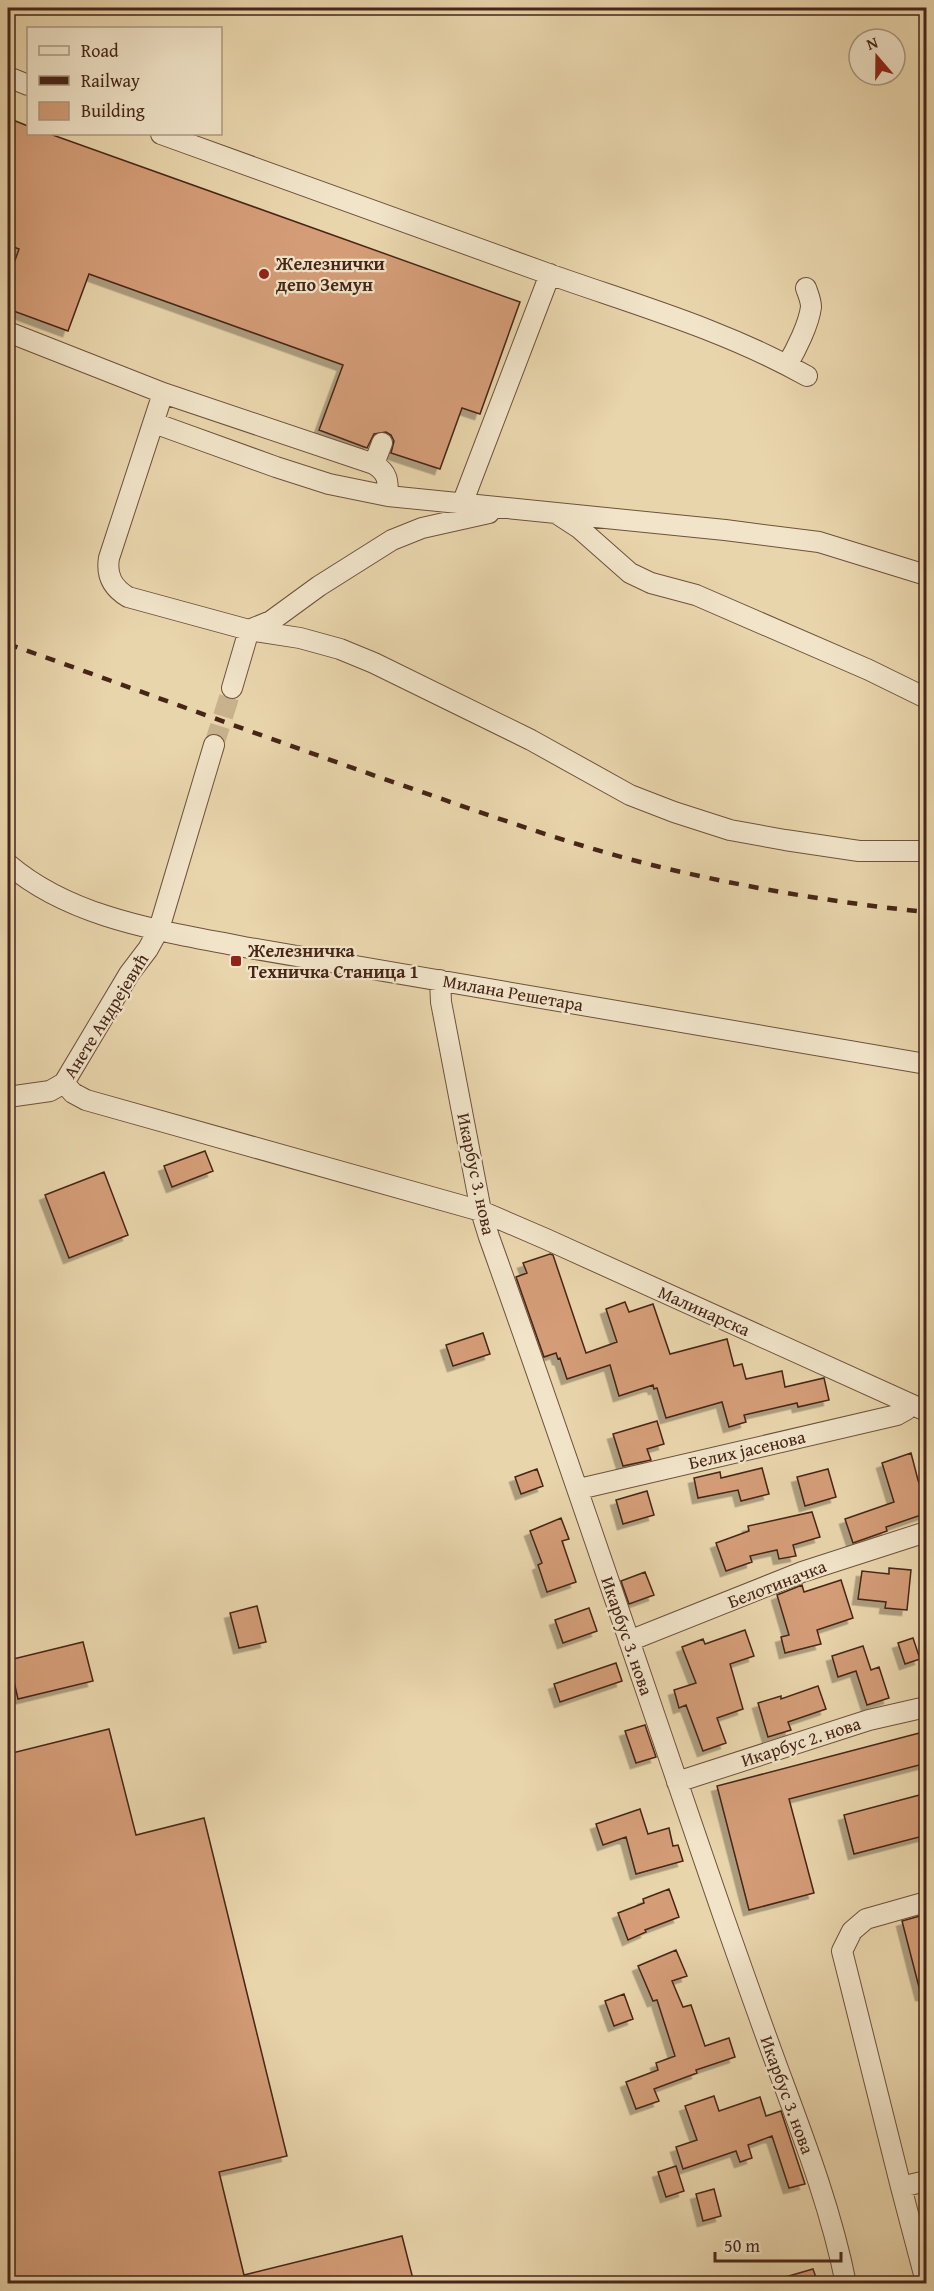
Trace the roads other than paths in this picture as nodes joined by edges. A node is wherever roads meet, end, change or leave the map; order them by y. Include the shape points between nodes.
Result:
1 (8, 77) edge
2 (27, 85) edge
3 (164, 135) edge
4 (550, 274) junction
5 (806, 288) dead end
6 (8, 333) edge
7 (787, 365) junction
8 (807, 376) dead end
9 (163, 393) junction
10 (154, 423) junction
11 (382, 443) dead end
12 (374, 464) junction
13 (388, 496) junction
14 (462, 504) junction
15 (511, 509) junction
16 (556, 514) junction
17 (927, 575) edge
18 (249, 630) junction
19 (232, 688) tunnel mouth
20 (927, 698) edge
21 (214, 745) tunnel mouth
22 (927, 851) edge
23 (8, 864) edge
24 (159, 929) junction
25 (440, 980) junction
26 (927, 1064) edge
27 (64, 1083) junction
28 (8, 1097) edge
29 (481, 1211) junction
30 (919, 1408) edge
31 (579, 1489) junction
32 (927, 1532) edge
33 (629, 1641) junction
34 (927, 1707) edge
35 (677, 1782) junction
36 (927, 1902) edge
37 (927, 2181) edge
38 (901, 2187) junction
39 (927, 2282) edge
40 (846, 2283) edge

1 - 2 street
3 - 4 street
4 - 7 street via 710,329
4 - 14 street
5 - 7 street via 811,307
6 - 9 street
7 - 8 street
9 - 10 street
9 - 12 street
10 - 13 street via 287,471
10 - 18 street via 109,558 111,580 128,597
11 - 12 street
12 - 13 street via 388,478
13 - 14 street
14 - 15 street
15 - 16 street
15 - 18 street via 422,528 392,540 271,621
16 - 17 street via 819,542
16 - 20 street via 579,528 630,573 696,595
18 - 19 street
18 - 22 street via 300,638 374,663 630,795 685,816 730,830 859,851
21 - 24 street, Анете Андрејевић
23 - 24 street, Милана Решетара via 42,890 66,902
24 - 25 street, Милана Решетара
24 - 27 street, Анете Андрејевић
25 - 26 street, Милана Решетара
25 - 29 street, Икарбус 3. нова
27 - 28 street, Анете Андрејевић via 50,1091
27 - 29 street, Малинарска via 86,1100
29 - 30 street, Малинарска
29 - 31 street, Икарбус 3. нова
30 - 31 street, Белих јасенова
31 - 33 street, Икарбус 3. нова
32 - 33 street, Белотиначка via 802,1572
33 - 35 street, Икарбус 3. нова
34 - 35 street, Икарбус 2. нова via 869,1720
35 - 40 street, Икарбус 3. нова via 803,2136
36 - 38 street via 866,1919 852,1931 842,1951
37 - 38 street
38 - 39 street

